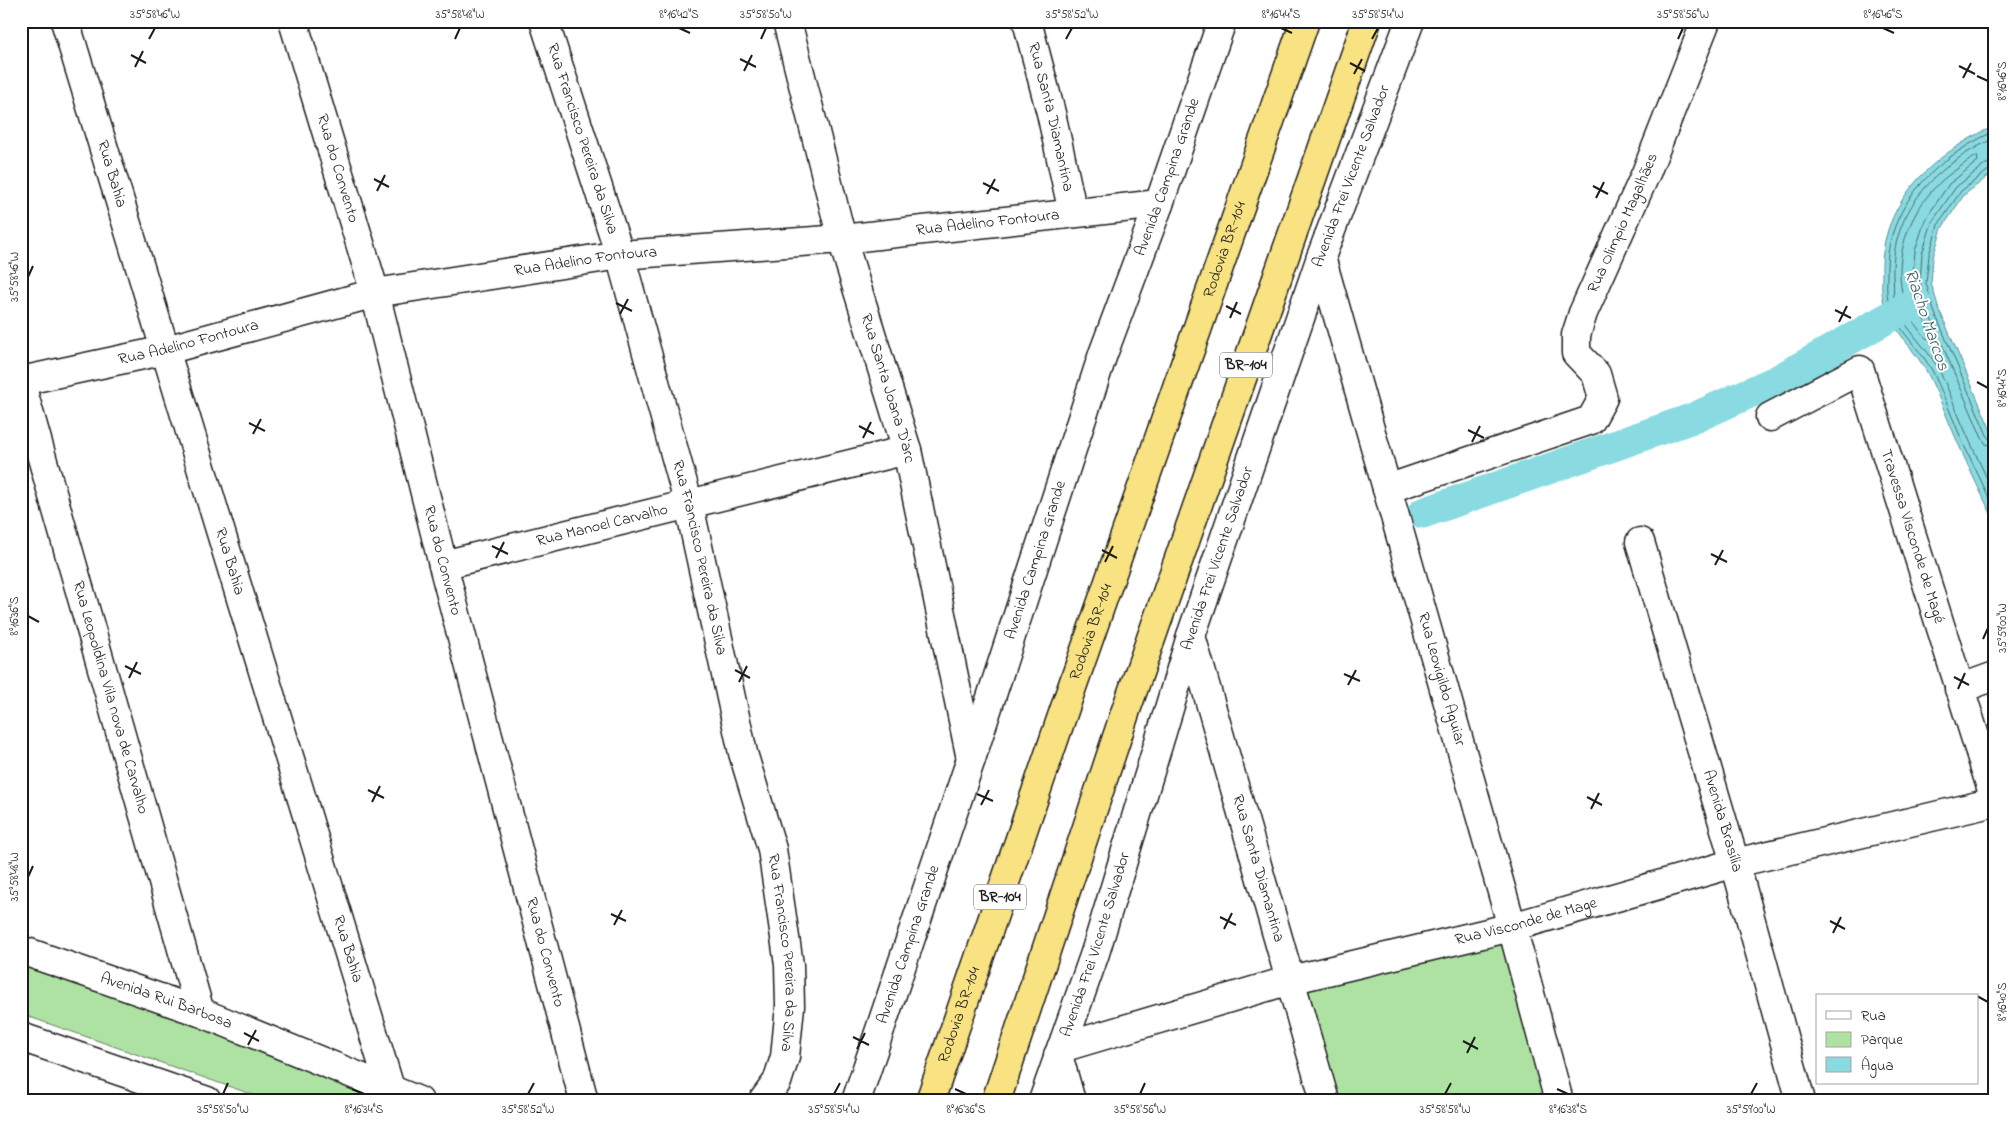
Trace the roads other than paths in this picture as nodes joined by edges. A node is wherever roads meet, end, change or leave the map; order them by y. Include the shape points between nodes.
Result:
1 (65, 21) edge
2 (294, 21) edge
3 (544, 21) edge
4 (786, 21) edge
5 (1027, 21) edge
6 (1222, 21) edge
7 (1305, 21) edge
8 (1367, 21) edge
9 (1410, 21) edge
10 (1706, 21) edge
11 (1159, 204) junction
12 (1073, 213) junction
13 (842, 240) junction
14 (620, 255) junction
15 (1321, 257) junction
16 (375, 293) junction
17 (166, 350) junction
18 (21, 382) edge
19 (1770, 417) dead end
20 (907, 450) junction
21 (1387, 489) junction
22 (689, 505) junction
23 (1640, 542) dead end
24 (443, 566) junction
25 (1191, 636) junction
26 (1995, 676) edge
27 (1959, 688) junction
28 (971, 759) junction
29 (1995, 801) edge
30 (1735, 863) junction
31 (1512, 927) junction
32 (21, 950) edge
33 (1290, 980) junction
34 (200, 1012) junction
35 (21, 1037) edge
36 (1060, 1052) junction
37 (392, 1095) edge
38 (207, 1101) edge
39 (419, 1101) edge
40 (584, 1101) edge
41 (763, 1101) edge
42 (856, 1101) edge
43 (930, 1101) edge
44 (996, 1101) edge
45 (1043, 1101) edge
46 (1071, 1101) edge
47 (1325, 1101) edge
48 (1559, 1101) edge
49 (1801, 1101) edge

1 - 17 street, Rua Bahia
2 - 16 street, Rua do Convento
3 - 14 street, Rua Francisco Pereira da Silva
4 - 13 street, Rua Santa Joana D'arc
5 - 12 street, Rua Santa Diamantina
6 - 11 street, Avenida Campina Grande
7 - 43 highway, Rodovia BR-104 / BR-104
8 - 44 highway, BR-104 via 1126,710
9 - 15 street, Avenida Frei Vicente Salvador
10 - 21 street, Rua Olimpio Magalhães via 1646,173 1576,335 1576,353 1596,374 1603,398 1591,420
11 - 12 street, Rua Adelino Fontoura
11 - 28 street, Avenida Campina Grande via 1103,354
12 - 13 street, Rua Adelino Fontoura
13 - 14 street, Rua Adelino Fontoura
13 - 20 street, Rua Santa Joana D'arc
14 - 16 street, Rua Adelino Fontoura
14 - 22 street, Rua Francisco Pereira da Silva
15 - 21 street, Rua Leovigildo Aguiar
15 - 25 street, Avenida Frei Vicente Salvador
16 - 17 street, Rua Adelino Fontoura
16 - 24 street, Rua do Convento
17 - 18 street, Rua Adelino Fontoura
17 - 37 street, Rua Bahia
18 - 34 street, Rua Leopoldina Vila nova de Carvalho
19 - 27 street, Travessa Visconde de Magé via 1860,370
20 - 22 street, Rua Manoel Carvalho
20 - 28 street, Rua Santa Joana D'arc
21 - 31 street, Rua Leovigildo Aguiar
22 - 24 street, Rua Manoel Carvalho
22 - 41 street, Rua Francisco Pereira da Silva via 743,753 772,849 789,965 790,1006 785,1057 777,1082
23 - 30 street, Avenida Brasília
24 - 40 street, Rua do Convento
25 - 33 street, Rua Santa Diamantina
25 - 36 street, Avenida Frei Vicente Salvador via 1095,953
26 - 27 street
27 - 29 street, Travessa Visconde de Magé
28 - 42 street, Avenida Campina Grande
29 - 30 street, Rua Visconde de Mage
30 - 31 street, Rua Visconde de Mage
30 - 49 street, Avenida Brasília
31 - 33 street, Rua Visconde de Mage
31 - 48 street, Rua Leovigildo Aguiar
32 - 34 street, Avenida Rui Barbosa
33 - 36 street, Rua Visconde de Mage
33 - 47 street, Rua Santa Diamantina
34 - 37 street, Avenida Rui Barbosa
35 - 38 street
36 - 45 street, Avenida Frei Vicente Salvador
36 - 46 street
37 - 39 street, Avenida Rui Barbosa

